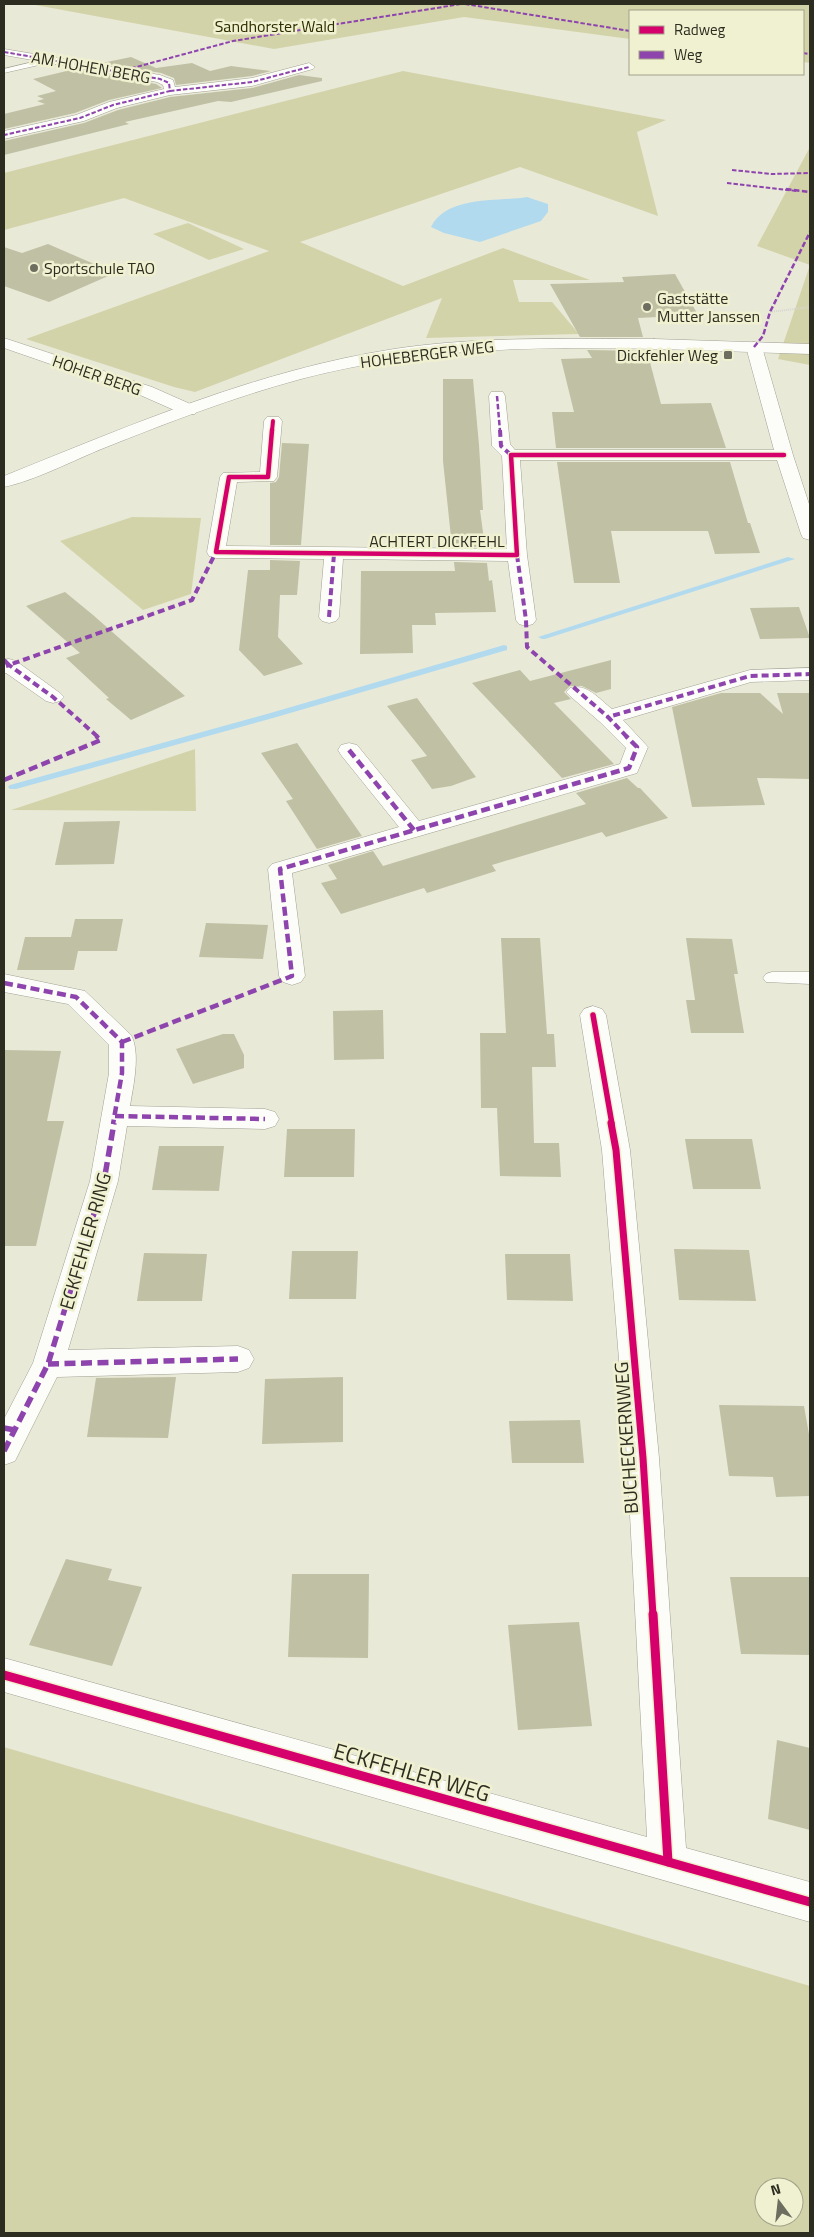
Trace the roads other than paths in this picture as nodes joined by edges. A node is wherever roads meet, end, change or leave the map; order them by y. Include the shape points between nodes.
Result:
1 (4, 52) edge
2 (49, 60) junction
3 (309, 67) dead end
4 (4, 71) edge
5 (170, 91) junction
6 (4, 135) edge
7 (4, 343) edge
8 (754, 347) junction
9 (810, 349) edge
10 (497, 396) dead end
11 (189, 410) junction
12 (273, 422) dead end
13 (511, 455) junction
14 (784, 455) junction
15 (4, 482) edge
16 (810, 534) edge
17 (334, 554) junction
18 (517, 555) junction
19 (329, 616) dead end
20 (526, 620) dead end
21 (6, 664) edge
22 (810, 674) edge
23 (577, 692) dead end
24 (53, 697) dead end
25 (608, 717) junction
26 (348, 750) dead end
27 (414, 830) junction
28 (292, 976) dead end
29 (772, 978) dead end
30 (810, 978) edge
31 (4, 983) edge
32 (593, 1015) dead end
33 (115, 1116) junction
34 (265, 1119) dead end
35 (238, 1359) dead end
36 (48, 1364) junction
37 (7, 1436) edge
38 (4, 1675) edge
39 (668, 1862) junction
40 (810, 1902) edge

1 - 2 street, AM HOHEN BERG
2 - 4 lane
2 - 5 street, AM HOHEN BERG via 160,79 169,83
3 - 5 street, AM HOHEN BERG via 252,82
5 - 6 street, AM HOHEN BERG via 113,105 80,118
7 - 11 street, HOHER BERG via 146,391
8 - 9 street, HOHEBERGER WEG
8 - 11 street, HOHEBERGER WEG via 506,345 395,354 328,367
8 - 14 street
10 - 13 street, ACHTERT DICKFEHL via 501,446
11 - 15 street, HOHEBERGER WEG
12 - 17 street, ACHTERT DICKFEHL via 268,477 229,476 216,552
13 - 14 street
13 - 18 street, ACHTERT DICKFEHL
14 - 16 street
17 - 18 street, ACHTERT DICKFEHL
17 - 19 street
18 - 20 street, ACHTERT DICKFEHL
21 - 24 street
22 - 25 street via 750,676
23 - 25 street
25 - 27 street via 637,747 629,768
26 - 27 street
27 - 28 street via 280,869
29 - 30 lane
31 - 33 street, ECKFEHLER RING via 76,997 122,1042 122,1073
32 - 39 street, BUCHECKERNWEG via 616,1150 638,1398
33 - 34 street
33 - 36 street, ECKFEHLER RING via 104,1181
35 - 36 street
36 - 37 street, ECKFEHLER RING
38 - 39 street, ECKFEHLER WEG
39 - 40 street, ECKFEHLER WEG

